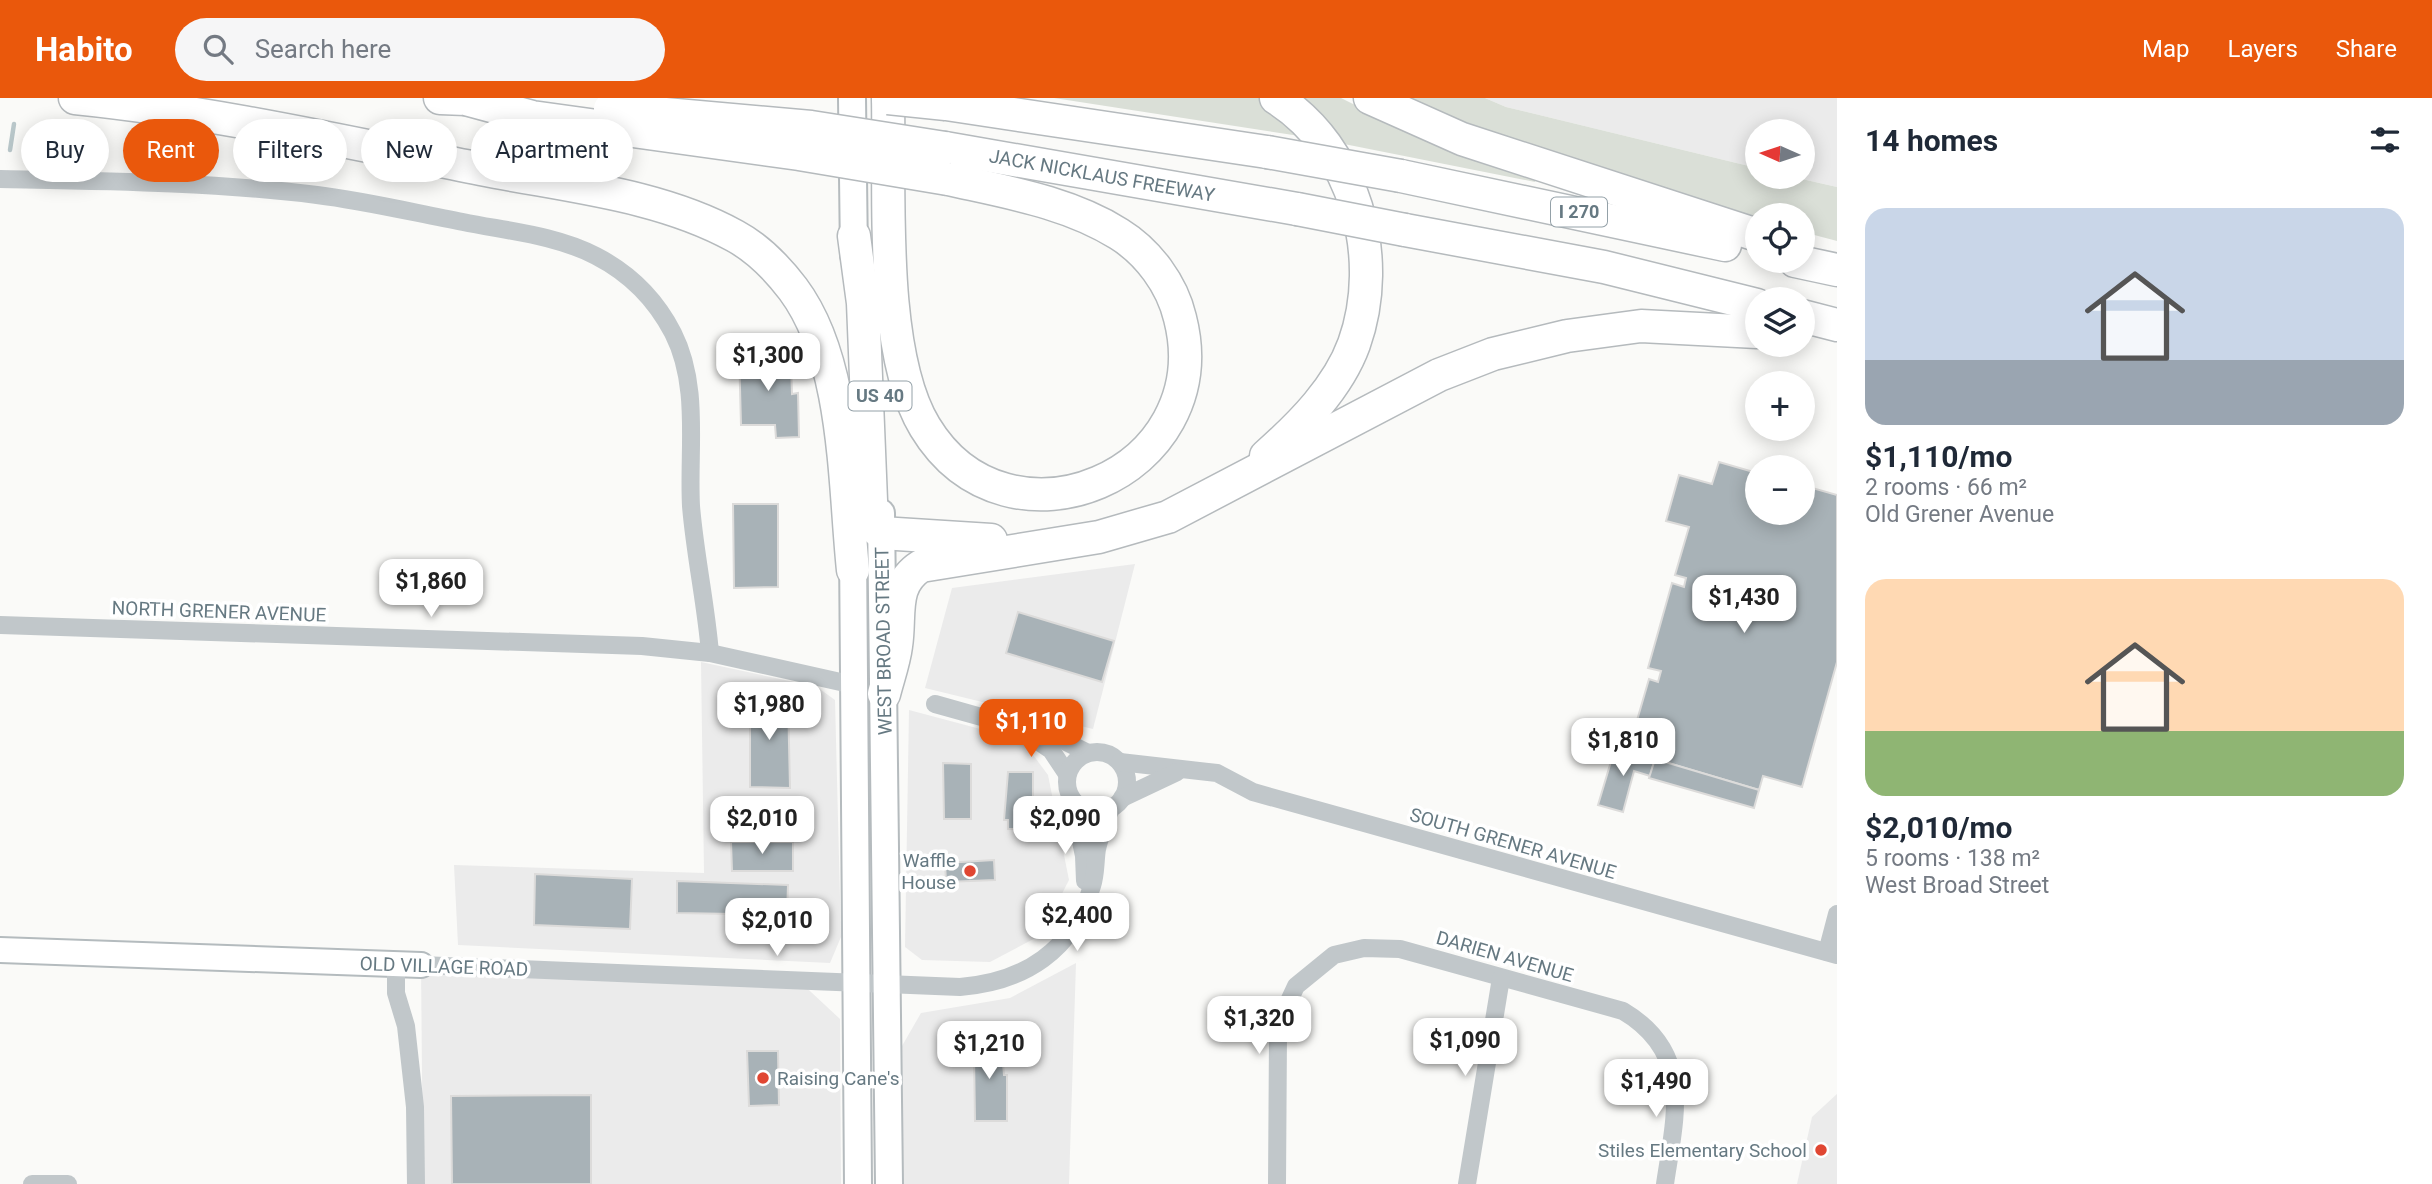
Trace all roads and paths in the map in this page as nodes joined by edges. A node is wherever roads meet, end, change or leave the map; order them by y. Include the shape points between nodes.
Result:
1 (75, 98) edge
2 (440, 98) edge
3 (454, 98) edge
4 (852, 98) edge
5 (878, 98) edge
6 (888, 98) edge
7 (1276, 98) edge
8 (1370, 98) edge
9 (466, 99) edge
10 (0, 179) edge
11 (1745, 231) edge
12 (854, 236) junction
13 (1745, 250) edge
14 (1815, 251) edge
15 (1837, 257) edge
16 (1815, 265) edge
17 (1837, 270) edge
18 (1745, 302) edge
19 (1815, 319) edge
20 (1837, 325) edge
21 (1745, 331) edge
22 (1815, 340) edge
23 (1837, 345) edge
24 (1237, 482) junction
25 (881, 533) junction
26 (1052, 544) junction
27 (853, 570) junction
28 (0, 625) edge
29 (710, 653) junction
30 (854, 685) junction
31 (884, 694) junction
32 (934, 704) dead end
33 (1013, 727) junction
34 (1088, 753) junction
35 (1119, 762) junction
36 (1181, 771) junction
37 (1068, 775) junction
38 (1072, 798) junction
39 (1117, 803) junction
40 (1081, 912) junction
41 (1837, 914) edge
42 (0, 950) edge
43 (1832, 953) edge
44 (396, 964) junction
45 (421, 965) joint
46 (1501, 978) junction
47 (856, 982) junction
48 (888, 983) junction
49 (32, 1184) edge
50 (68, 1184) edge
51 (416, 1184) edge
52 (858, 1184) edge
53 (889, 1184) edge
54 (1277, 1184) edge
55 (1467, 1184) edge
56 (1665, 1184) edge

1 - 27 highway via 200,113 614,195 680,212 735,236 775,267 795,291 825,353 841,446
2 - 3 highway, JACK NICKLAUS FREEWAY
3 - 9 highway, JACK NICKLAUS FREEWAY
4 - 12 main road, WEST BROAD STREET / US 40
5 - 25 main road, WEST BROAD STREET / US 40
6 - 9 highway, bridge via 894,327 908,387 923,425 951,460 996,486 1057,493 1094,487 1116,477 1136,462 1166,426 1183,383 1184,333 1177,304 1164,280 1120,234 1048,202 948,179 799,154 532,117
6 - 13 highway, I 270, bridge via 1267,152 1401,176
7 - 24 highway via 1331,153 1354,194 1366,264 1363,304 1354,344 1333,384 1287,437
8 - 11 highway via 1462,139
9 - 18 highway, JACK NICKLAUS FREEWAY, bridge via 685,114 946,148 1604,267
10 - 29 street via 318,195 554,241 614,267 661,313 686,371 691,507
12 - 25 highway via 863,303 870,505 872,525
12 - 27 main road, WEST BROAD STREET / US 40
14 - 15 highway
16 - 17 highway
19 - 20 highway
21 - 24 highway via 1641,326 1567,336 1493,354 1439,375
22 - 23 highway
24 - 26 highway via 1168,517 1099,537
25 - 26 highway
25 - 31 main road, WEST BROAD STREET / US 40
26 - 31 highway via 933,562 911,572 899,598 897,646
27 - 30 main road, WEST BROAD STREET / US 40
28 - 29 street, NORTH GRENER AVENUE via 642,646
29 - 30 street, NORTH GRENER AVENUE
30 - 47 main road, WEST BROAD STREET / US 40
31 - 48 main road, WEST BROAD STREET / US 40
32 - 33 street
33 - 34 street via 1060,739
33 - 37 street via 1051,750
34 - 35 street via 1108,753
34 - 37 street via 1071,765
35 - 36 street, SOUTH GRENER AVENUE
35 - 39 street via 1127,784
36 - 39 street, SOUTH GRENER AVENUE
36 - 43 street, SOUTH GRENER AVENUE via 1217,773 1253,792
37 - 38 street
38 - 39 street via 1094,812
38 - 40 street via 1084,856
39 - 40 street via 1097,850 1091,889
40 - 48 street via 1049,955 1007,980 960,987
41 - 43 street
42 - 44 street, OLD VILLAGE ROAD
44 - 45 street, OLD VILLAGE ROAD
44 - 51 street via 396,993 407,1031 415,1107
45 - 47 street, OLD VILLAGE ROAD
46 - 54 street, DARIEN AVENUE via 1390,947 1349,951 1322,962 1296,986 1278,1034
46 - 55 street
46 - 56 street, DARIEN AVENUE via 1623,1011 1646,1026 1672,1068 1676,1093
47 - 48 street, OLD VILLAGE ROAD
47 - 52 main road, WEST BROAD STREET / US 40
48 - 53 main road, WEST BROAD STREET / US 40
49 - 50 street

